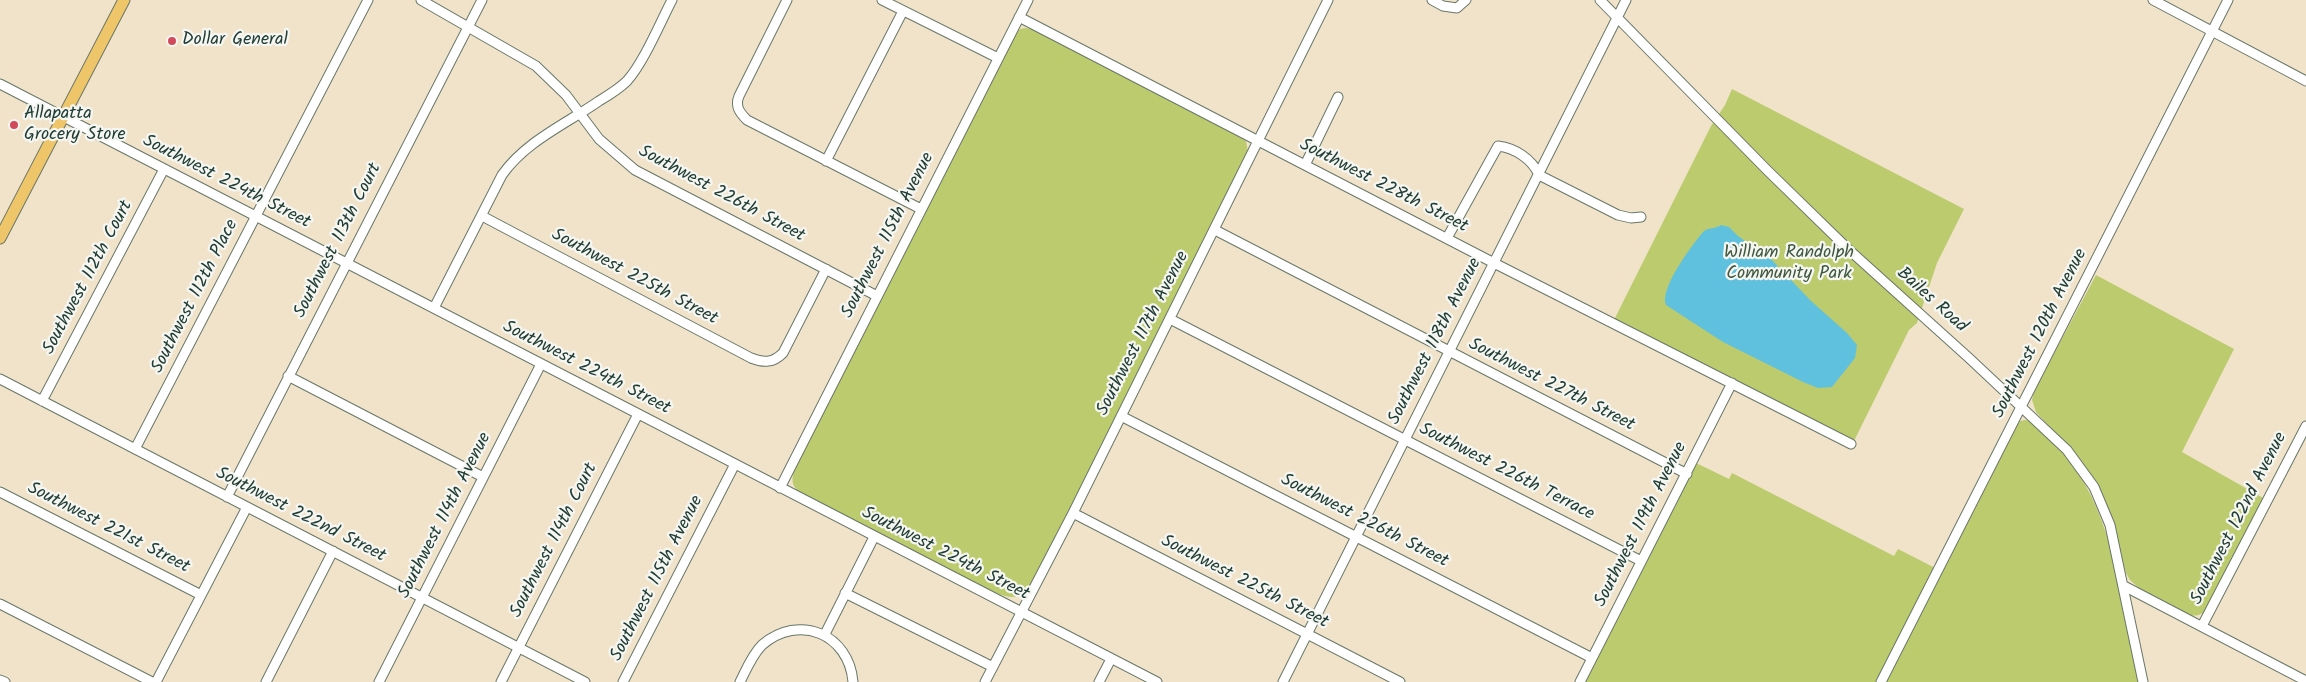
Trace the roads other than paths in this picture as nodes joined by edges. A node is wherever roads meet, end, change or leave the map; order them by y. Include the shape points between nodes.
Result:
1 (124, 0) edge
2 (368, 0) edge
3 (421, 0) edge
4 (482, 0) edge
5 (787, 0) edge
6 (882, 0) edge
7 (1028, 0) edge
8 (1328, 0) edge
9 (1432, 0) edge
10 (1466, 0) edge
11 (1600, 0) edge
12 (1626, 0) edge
13 (2153, 0) edge
14 (2228, 0) edge
15 (669, 1) edge
16 (902, 11) junction
17 (1020, 17) junction
18 (1618, 17) junction
19 (468, 26) junction
20 (2212, 32) junction
21 (998, 58) junction
22 (2306, 81) edge
23 (0, 84) edge
24 (1338, 98) dead end
25 (581, 114) junction
26 (62, 116) junction
27 (1259, 142) junction
28 (826, 161) junction
29 (1305, 165) junction
30 (164, 169) junction
31 (1539, 174) junction
32 (921, 209) junction
33 (256, 216) junction
34 (482, 216) junction
35 (1641, 217) dead end
36 (1215, 230) junction
37 (0, 238) edge
38 (1447, 238) junction
39 (346, 262) junction
40 (1494, 263) junction
41 (826, 269) junction
42 (877, 296) junction
43 (434, 308) junction
44 (1170, 319) junction
45 (1448, 351) junction
46 (541, 364) junction
47 (288, 376) junction
48 (1, 382) edge
49 (1732, 383) junction
50 (42, 401) junction
51 (2022, 406) junction
52 (638, 414) junction
53 (1121, 416) junction
54 (2306, 426) edge
55 (1404, 439) junction
56 (1851, 444) dead end
57 (135, 449) junction
58 (735, 464) junction
59 (1687, 474) junction
60 (483, 477) junction
61 (780, 488) junction
62 (0, 492) edge
63 (227, 496) junction
64 (246, 507) junction
65 (1073, 513) junction
66 (1356, 536) junction
67 (874, 537) junction
68 (333, 551) junction
69 (1641, 561) junction
70 (2124, 586) junction
71 (845, 593) junction
72 (201, 595) junction
73 (422, 598) junction
74 (0, 604) edge
75 (1021, 612) junction
76 (2202, 626) junction
77 (825, 634) junction
78 (1307, 634) junction
79 (519, 648) junction
80 (1592, 658) junction
81 (1111, 659) junction
82 (993, 667) junction
83 (0, 680) edge
84 (2306, 681) edge
85 (5, 682) edge
86 (152, 682) edge
87 (156, 682) edge
88 (266, 682) edge
89 (379, 682) edge
90 (501, 682) edge
91 (585, 682) edge
92 (623, 682) edge
93 (740, 682) edge
94 (853, 682) edge
95 (985, 682) edge
96 (1100, 682) edge
97 (1157, 682) edge
98 (1283, 682) edge
99 (1400, 682) edge
100 (1580, 682) edge
101 (1881, 682) edge
102 (2143, 682) edge

1 - 26 main road
2 - 33 street, Southwest 112th Place
3 - 19 street, Southwest 226th Street
4 - 19 street, Southwest 113th Court
5 - 28 street via 737,106 747,120
6 - 16 street
7 - 17 street, Southwest 115th Avenue
8 - 27 street, Southwest 117th Avenue
9 - 10 street via 1457,8
11 - 18 street, Bailes Road
12 - 18 street, Southwest 118th Avenue
13 - 20 street
14 - 20 street, Southwest 120th Avenue
15 - 25 street via 627,80
16 - 21 street
16 - 28 street
17 - 21 street, Southwest 115th Avenue
17 - 27 street, Southwest 228th Street
18 - 31 street, Southwest 118th Avenue
18 - 51 street, Bailes Road via 1847,248
19 - 25 street, Southwest 226th Street via 536,66
19 - 39 street, Southwest 113th Court
20 - 22 street
20 - 51 street, Southwest 120th Avenue
21 - 32 street, Southwest 115th Avenue
23 - 26 street, Southwest 224th Street
24 - 29 street
25 - 34 street via 513,160
25 - 41 street, Southwest 226th Street via 604,144 635,170
26 - 30 street, Southwest 224th Street
26 - 37 main road
27 - 29 street, Southwest 228th Street
27 - 36 street, Southwest 117th Avenue
28 - 32 street
29 - 38 street, Southwest 228th Street
30 - 33 street, Southwest 224th Street
30 - 50 street, Southwest 112th Court
31 - 35 street via 1608,210 1625,217
31 - 38 street via 1532,162 1498,146
31 - 40 street, Southwest 118th Avenue
32 - 42 street, Southwest 115th Avenue
33 - 39 street, Southwest 224th Street
33 - 57 street, Southwest 112th Place
34 - 41 street, Southwest 225th Street via 763,362 772,360 784,350
34 - 43 street
36 - 44 street, Southwest 117th Avenue
36 - 45 street, Southwest 227th Street
38 - 40 street, Southwest 228th Street
39 - 43 street, Southwest 224th Street
39 - 47 street, Southwest 113th Court
40 - 45 street, Southwest 118th Avenue
40 - 49 street, Southwest 228th Street
41 - 42 street, Southwest 226th Street
42 - 61 street, Southwest 115th Avenue
43 - 46 street, Southwest 224th Street
44 - 53 street, Southwest 117th Avenue
44 - 55 street, Southwest 226th Terrace
45 - 55 street, Southwest 118th Avenue
45 - 59 street, Southwest 227th Street
46 - 52 street, Southwest 224th Street
46 - 60 street, Southwest 114th Avenue
47 - 60 street
47 - 63 street, Southwest 113th Court
48 - 50 street, Southwest 222nd Street
49 - 56 street, Southwest 228th Street
49 - 59 street, Southwest 119th Avenue
50 - 57 street, Southwest 222nd Street
51 - 70 street, Bailes Road via 2067,450 2094,487 2110,524
51 - 101 street, Southwest 120th Avenue
52 - 58 street, Southwest 224th Street
52 - 79 street, Southwest 114th Court
53 - 65 street, Southwest 117th Avenue
53 - 66 street, Southwest 226th Street
54 - 76 street, Southwest 122nd Avenue
55 - 66 street, Southwest 118th Avenue
55 - 69 street, Southwest 226th Terrace
57 - 63 street, Southwest 222nd Street
58 - 61 street, Southwest 224th Street
58 - 92 street, Southwest 115th Avenue
59 - 69 street, Southwest 119th Avenue
60 - 73 street, Southwest 114th Avenue
61 - 67 street, Southwest 224th Street
62 - 72 street, Southwest 221st Street
63 - 64 street, Southwest 222nd Street
64 - 68 street, Southwest 222nd Street
64 - 72 street
65 - 75 street, Southwest 117th Avenue
65 - 78 street, Southwest 225th Street
66 - 78 street, Southwest 118th Avenue
66 - 80 street, Southwest 226th Street
67 - 71 street
67 - 75 street, Southwest 224th Street
68 - 73 street, Southwest 222nd Street
68 - 88 street
69 - 80 street, Southwest 119th Avenue
70 - 76 street
70 - 102 street, Bailes Road
71 - 77 street
71 - 82 street
72 - 87 street
73 - 79 street, Southwest 222nd Street
73 - 89 street, Southwest 114th Avenue
74 - 86 street
75 - 81 street, Southwest 224th Street
75 - 82 street, Southwest 117th Avenue
76 - 84 street
77 - 93 street via 797,630 769,640 755,653
77 - 94 street via 843,650 851,667
78 - 98 street, Southwest 118th Avenue
78 - 99 street, Southwest 225th Street
79 - 90 street, Southwest 114th Court
79 - 91 street, Southwest 222nd Street
80 - 100 street, Southwest 119th Avenue
81 - 96 street
81 - 97 street, Southwest 224th Street
82 - 95 street, Southwest 117th Avenue
83 - 85 street

